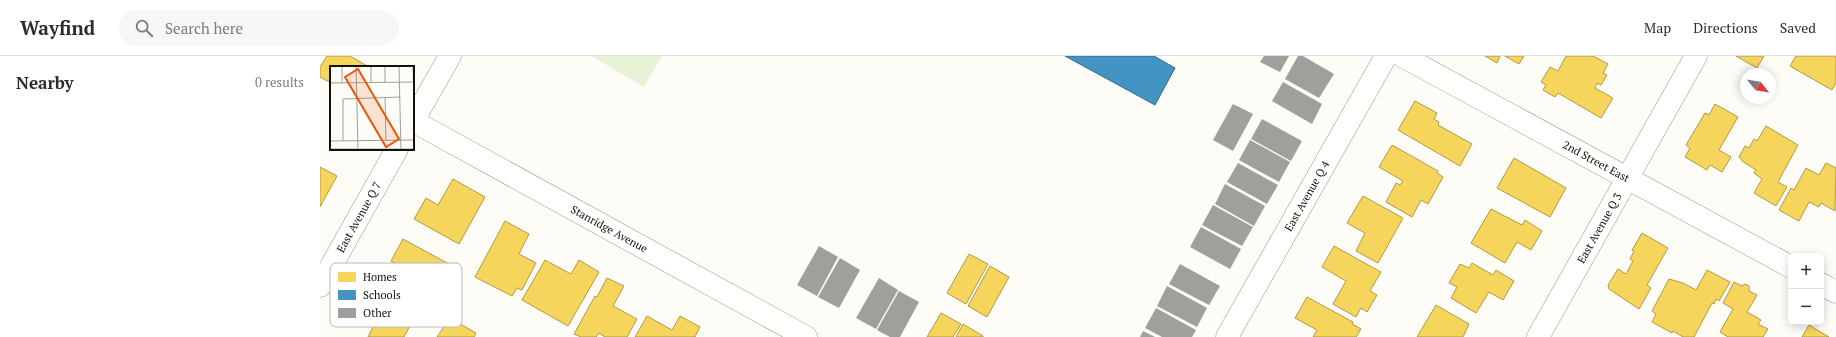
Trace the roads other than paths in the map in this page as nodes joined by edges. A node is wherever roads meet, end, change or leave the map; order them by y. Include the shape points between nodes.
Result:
1 (450, 56) edge
2 (1386, 56) edge
3 (1402, 56) edge
4 (1696, 56) edge
5 (414, 119) edge
6 (414, 122) edge
7 (396, 150) edge
8 (1626, 178) junction
9 (333, 263) edge
10 (1788, 265) edge
11 (330, 268) edge
12 (320, 286) edge
13 (1824, 286) edge
14 (1836, 292) edge
15 (806, 337) edge
16 (1227, 337) edge
17 (1538, 337) edge

1 - 5 street
2 - 16 street, East Avenue Q 4
3 - 8 street, 2nd Street East
4 - 8 street, East Avenue Q 3
6 - 15 street, Stanridge Avenue
7 - 9 street, East Avenue Q 7
8 - 10 street, 2nd Street East
8 - 17 street, East Avenue Q 3
11 - 12 street, East Avenue Q 7
13 - 14 street

